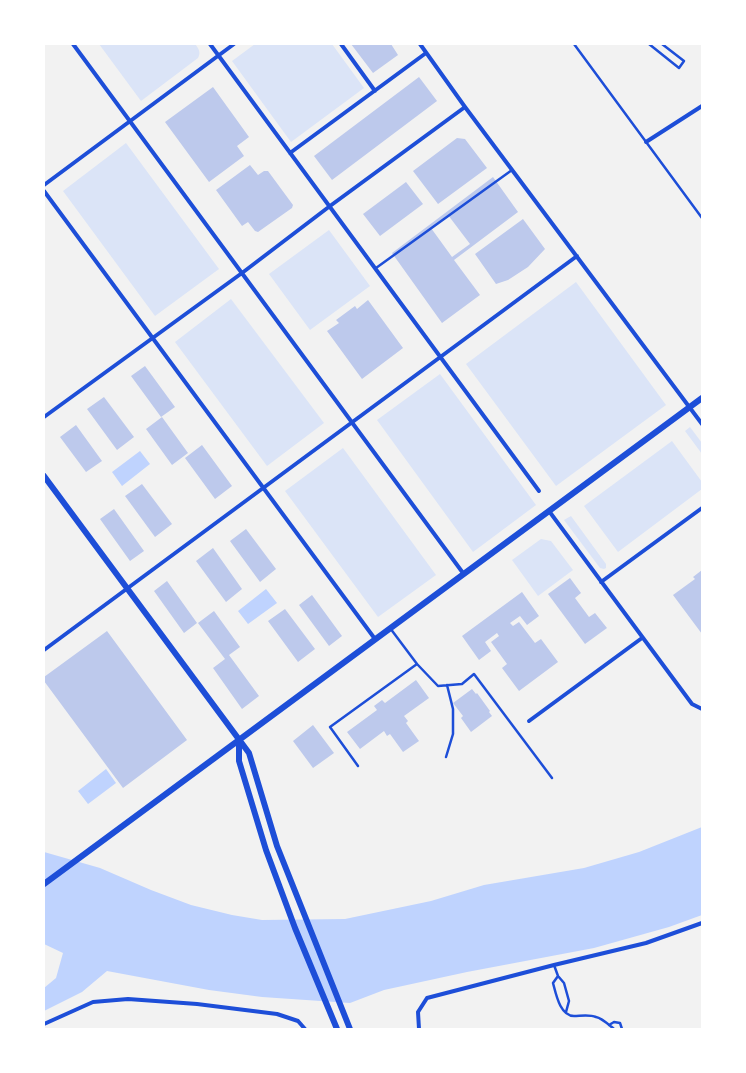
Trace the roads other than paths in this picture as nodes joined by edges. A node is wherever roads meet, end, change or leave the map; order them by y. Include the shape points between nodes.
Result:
1 (73, 44) edge
2 (210, 44) edge
3 (234, 44) edge
4 (341, 44) edge
5 (420, 44) edge
6 (574, 44) edge
7 (649, 44) edge
8 (662, 44) edge
9 (426, 53) junction
10 (219, 56) junction
11 (374, 91) junction
12 (702, 106) edge
13 (465, 107) junction
14 (130, 122) junction
15 (646, 142) junction
16 (290, 153) junction
17 (512, 169) junction
18 (44, 185) edge
19 (44, 191) edge
20 (330, 206) junction
21 (702, 218) edge
22 (577, 256) junction
23 (376, 268) junction
24 (242, 273) junction
25 (152, 338) junction
26 (441, 356) junction
27 (702, 398) edge
28 (690, 407) junction
29 (44, 417) edge
30 (352, 422) junction
31 (702, 424) edge
32 (44, 476) edge
33 (263, 488) junction
34 (539, 491) dead end
35 (702, 508) edge
36 (549, 511) junction
37 (463, 573) junction
38 (601, 582) junction
39 (127, 588) junction
40 (390, 628) junction
41 (642, 638) junction
42 (375, 639) junction
43 (44, 650) edge
44 (417, 664) junction
45 (447, 685) junction
46 (702, 709) edge
47 (529, 722) dead end
48 (239, 740) junction
49 (446, 757) dead end
50 (358, 766) dead end
51 (552, 778) dead end
52 (44, 884) edge
53 (702, 923) edge
54 (554, 965) junction
55 (558, 976) junction
56 (566, 1012) junction
57 (44, 1024) edge
58 (609, 1025) junction
59 (305, 1029) edge
60 (337, 1029) edge
61 (350, 1029) edge
62 (419, 1029) edge
63 (614, 1029) edge
64 (622, 1029) edge

1 - 14 street
2 - 10 street
3 - 10 street
4 - 11 street
5 - 9 street
6 - 15 lane
7 - 8 lane via 679,68 684,61
9 - 11 street
9 - 13 street
10 - 14 street
10 - 16 street
11 - 16 street
12 - 15 street
13 - 17 street
13 - 20 street
14 - 18 street
14 - 24 street
15 - 21 lane
16 - 20 street
17 - 22 street
17 - 23 lane
19 - 25 street
20 - 23 street
20 - 24 street
22 - 26 street
22 - 28 street
23 - 26 street
24 - 25 street
24 - 30 street
25 - 29 street
25 - 33 street
26 - 30 street
26 - 34 street
27 - 28 street
28 - 31 street
28 - 36 street
30 - 33 street
30 - 37 street
32 - 39 street
33 - 39 street
33 - 42 street
35 - 38 street
36 - 37 street
36 - 38 street
37 - 40 street
38 - 41 street
39 - 43 street
39 - 48 street
40 - 42 street
40 - 44 lane
41 - 46 street via 692,704
41 - 47 street
42 - 48 street
44 - 45 lane via 438,686
44 - 50 lane via 330,727
45 - 49 lane via 453,709 453,734
45 - 51 lane via 462,684 474,674
48 - 52 street
48 - 60 street via 239,761 266,850
48 - 61 street via 249,754 277,846
53 - 54 street via 646,943
54 - 55 lane
54 - 62 street via 426,998 418,1012
55 - 56 lane via 564,983 569,1001
55 - 56 lane via 553,984 558,1004
56 - 58 lane via 572,1016 596,1017
57 - 59 street via 93,1002 128,999 277,1014 298,1021
58 - 63 lane
58 - 64 lane via 614,1022 620,1023

